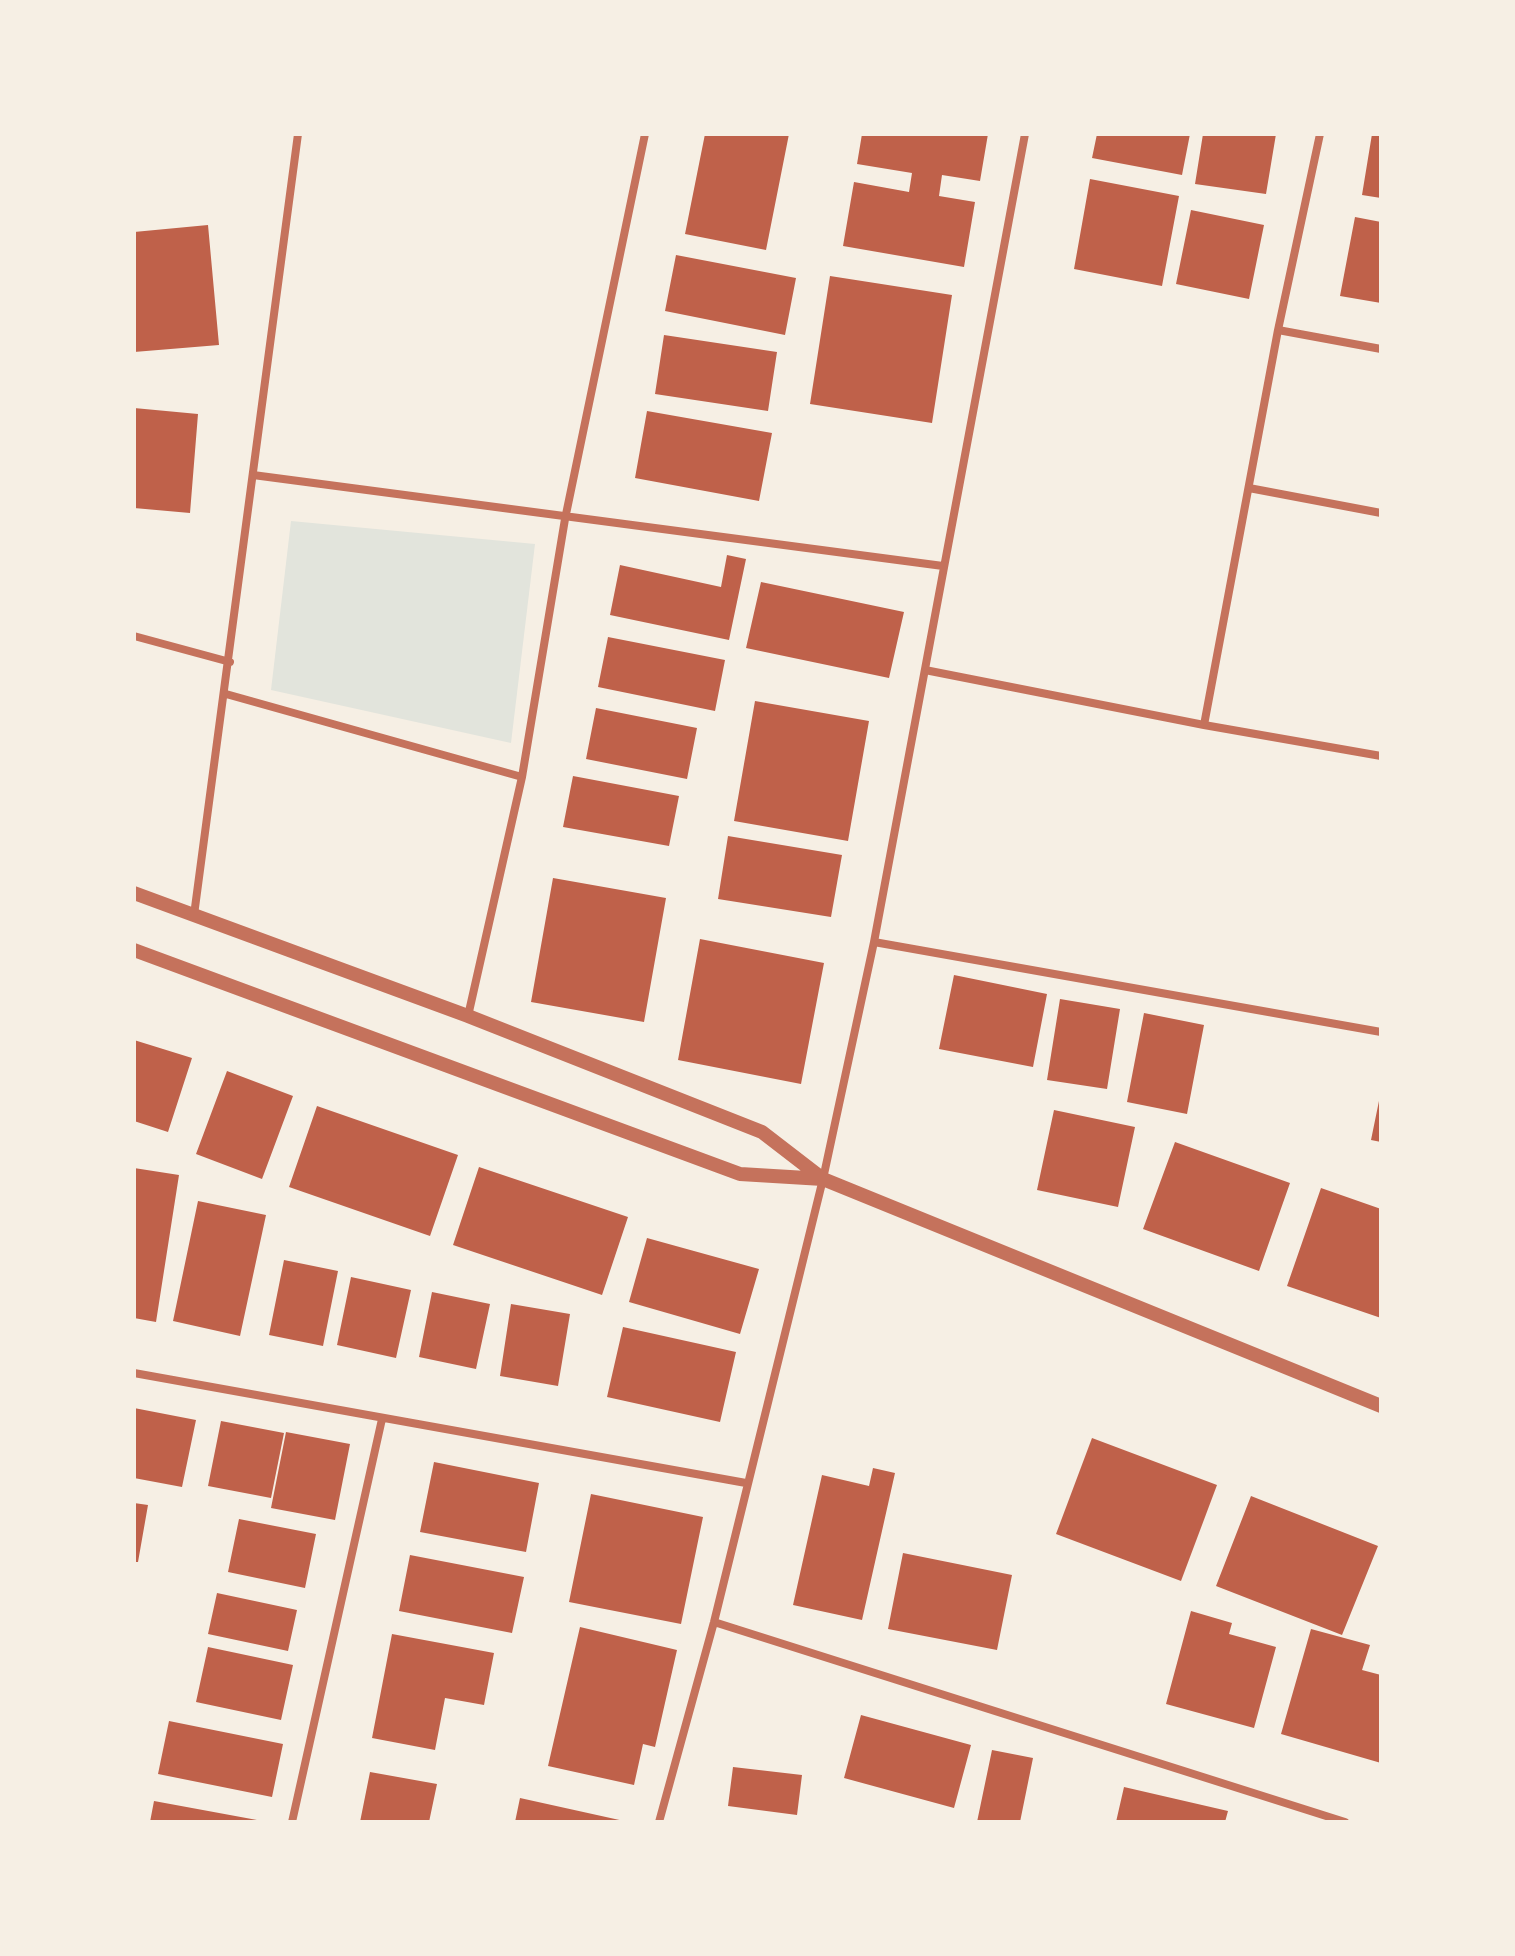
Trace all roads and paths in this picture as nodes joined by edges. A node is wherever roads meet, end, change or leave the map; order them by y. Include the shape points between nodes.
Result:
1 (298, 134) edge
2 (645, 134) edge
3 (1025, 134) edge
4 (1320, 134) edge
5 (1278, 330) junction
6 (1381, 349) edge
7 (253, 475) junction
8 (1249, 488) junction
9 (1381, 513) edge
10 (565, 519) junction
11 (943, 566) junction
12 (134, 636) edge
13 (230, 662) junction
14 (925, 670) junction
15 (226, 694) junction
16 (1204, 725) junction
17 (1381, 756) edge
18 (522, 777) junction
19 (134, 893) edge
20 (194, 915) junction
21 (874, 942) junction
22 (134, 950) edge
23 (468, 1016) junction
24 (1381, 1032) edge
25 (823, 1179) junction
26 (134, 1373) edge
27 (1381, 1406) edge
28 (382, 1419) junction
29 (746, 1483) junction
30 (714, 1622) junction
31 (292, 1822) edge
32 (659, 1822) edge
33 (1345, 1822) edge

1 - 7 street
2 - 10 street
3 - 11 street
4 - 5 street
5 - 6 street
5 - 8 street
7 - 10 street
7 - 13 street
8 - 9 street
8 - 16 street
10 - 11 street
10 - 18 street
11 - 14 street
12 - 13 street
13 - 15 street
14 - 16 street
14 - 21 street
15 - 18 street
15 - 20 street
16 - 17 street
18 - 23 street
19 - 20 street
20 - 23 street
21 - 24 street
21 - 25 street
22 - 25 street via 740,1174
23 - 25 street via 762,1132
25 - 27 street
25 - 29 street
26 - 28 street
28 - 29 street
28 - 31 street
29 - 30 street
30 - 32 street
30 - 33 street

